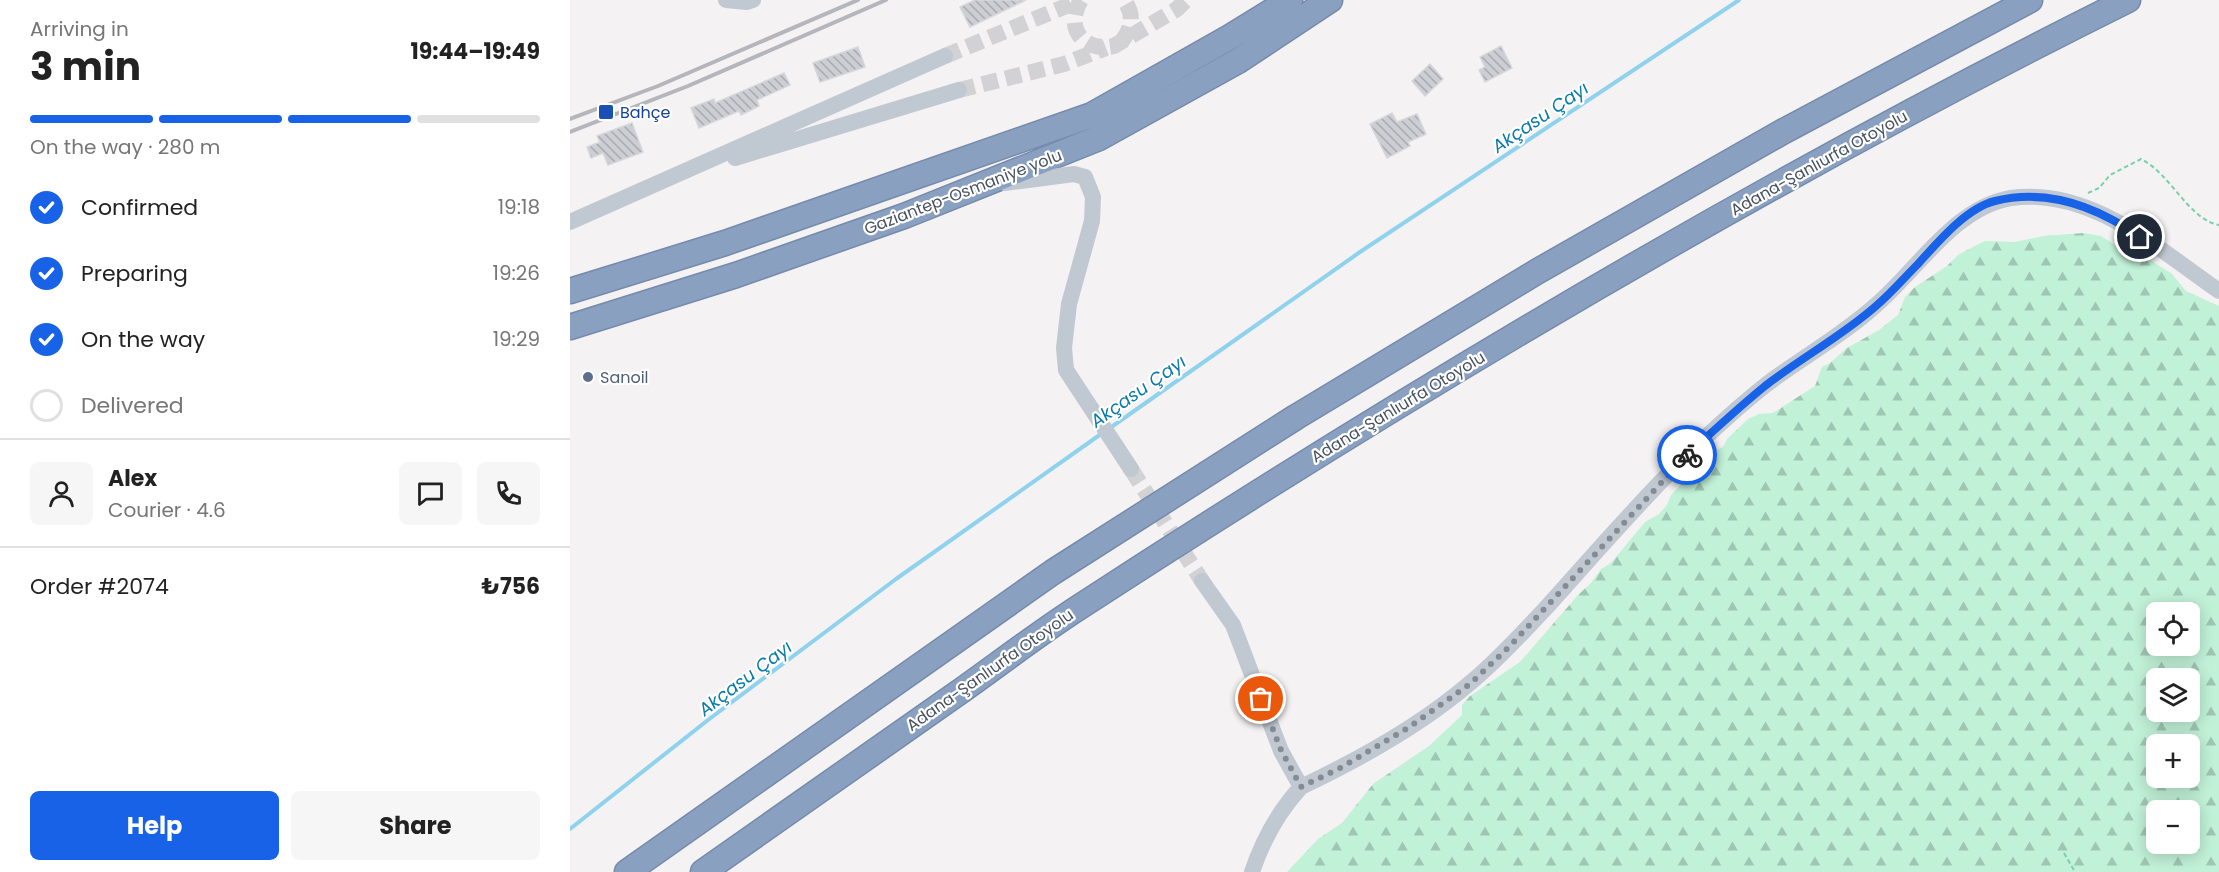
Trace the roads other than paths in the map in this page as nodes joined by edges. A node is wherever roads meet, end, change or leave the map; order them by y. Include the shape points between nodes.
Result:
1 (726, 0) edge
2 (1290, 0) edge
3 (1330, 0) edge
4 (2030, 0) edge
5 (2128, 0) edge
6 (749, 1) edge
7 (945, 56) tunnel mouth
8 (959, 90) tunnel mouth
9 (680, 175) junction
10 (983, 186) junction
11 (570, 222) edge
12 (570, 291) edge
13 (2219, 291) edge
14 (570, 327) edge
15 (1131, 469) tunnel mouth
16 (1202, 581) tunnel mouth
17 (1301, 787) junction
18 (627, 872) edge
19 (703, 872) edge
20 (1252, 872) edge

1 - 6 street
2 - 12 highway, Gaziantep-Osmaniye yolu via 1092,115 736,239
3 - 10 highway, Gaziantep-Osmaniye yolu via 1238,61 1099,138
4 - 18 highway via 1589,241 1296,417 1053,572
5 - 19 highway, Adana-Şanlıurfa Otoyolu via 1796,175 1560,308 1329,448 1077,608
7 - 9 street
8 - 9 street
9 - 11 street
10 - 14 highway, Gaziantep-Osmaniye yolu via 736,275
10 - 15 street via 1074,174 1085,177 1093,197 1092,221 1069,304 1066,370
13 - 17 street via 2096,210 2070,201 2038,197 1992,202 1951,230 1875,306 1724,420 1470,684 1408,728
16 - 17 street via 1233,625 1281,750
17 - 20 street via 1273,823

